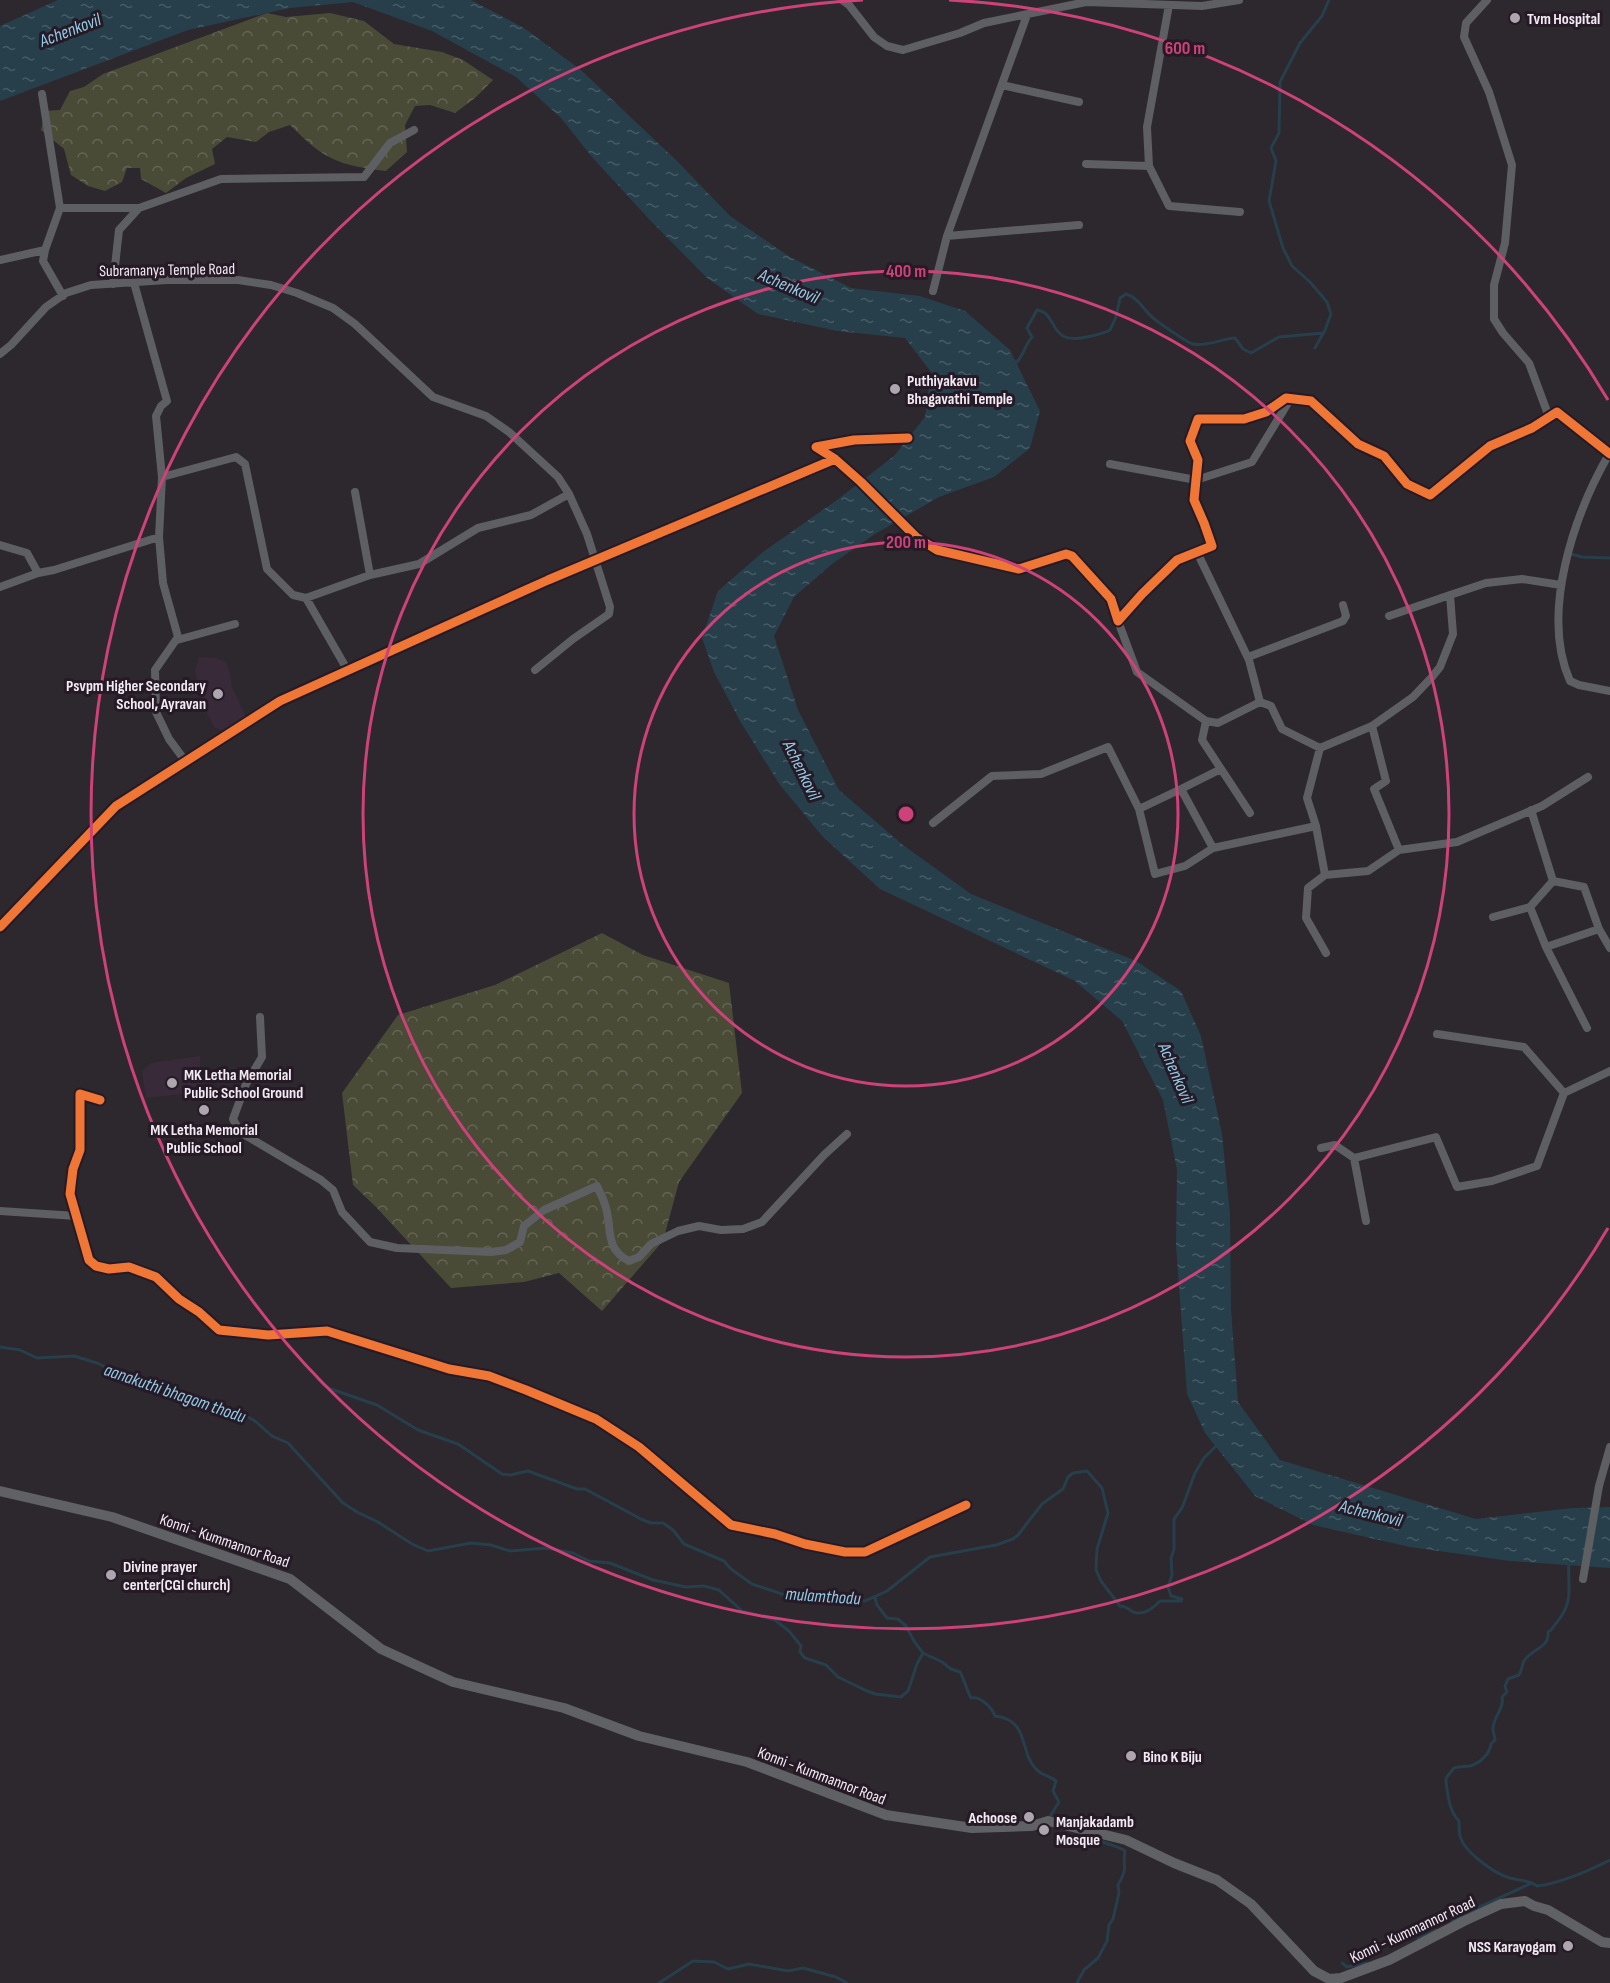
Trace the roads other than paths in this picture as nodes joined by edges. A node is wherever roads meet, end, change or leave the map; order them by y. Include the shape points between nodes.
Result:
1 (842, 0) edge
2 (1239, 0) edge
3 (1487, 0) edge
4 (1074, 2) edge
5 (1169, 5) junction
6 (1027, 15) junction
7 (1002, 85) junction
8 (42, 94) dead end
9 (1079, 102) dead end
10 (414, 130) dead end
11 (1086, 164) dead end
12 (1149, 166) junction
13 (60, 208) junction
14 (139, 208) junction
15 (1240, 212) dead end
16 (1079, 225) dead end
17 (947, 236) junction
18 (45, 250) junction
19 (0, 260) edge
20 (134, 283) junction
21 (112, 284) junction
22 (933, 291) dead end
23 (63, 296) junction
24 (0, 354) edge
25 (1291, 398) junction
26 (1549, 417) junction
27 (908, 438) dead end
28 (1609, 454) edge
29 (836, 459) junction
30 (1110, 464) dead end
31 (162, 477) junction
32 (1196, 480) junction
33 (355, 492) dead end
34 (569, 494) junction
35 (159, 537) junction
36 (0, 545) edge
37 (1197, 552) junction
38 (596, 560) junction
39 (38, 573) junction
40 (370, 575) junction
41 (1561, 585) junction
42 (0, 587) edge
43 (1450, 595) junction
44 (306, 598) junction
45 (1343, 605) dead end
46 (1389, 616) dead end
47 (1118, 621) junction
48 (235, 624) dead end
49 (177, 640) junction
50 (1248, 657) junction
51 (535, 670) dead end
52 (348, 671) junction
53 (1610, 691) edge
54 (1260, 702) junction
55 (1206, 721) junction
56 (1372, 726) junction
57 (1320, 748) junction
58 (186, 762) junction
59 (1221, 769) junction
60 (1588, 777) dead end
61 (1181, 789) junction
62 (1139, 808) junction
63 (1531, 810) junction
64 (1250, 813) dead end
65 (933, 823) dead end
66 (1316, 826) junction
67 (1213, 848) junction
68 (1399, 850) junction
69 (1325, 875) junction
70 (1552, 881) junction
71 (1530, 906) junction
72 (1493, 917) dead end
73 (0, 927) edge
74 (1599, 929) junction
75 (1545, 947) junction
76 (1610, 948) edge
77 (1326, 953) dead end
78 (260, 1017) dead end
79 (1587, 1028) dead end
80 (1437, 1034) dead end
81 (1610, 1071) edge
82 (1564, 1093) junction
83 (100, 1100) dead end
84 (847, 1134) dead end
85 (1321, 1148) dead end
86 (1354, 1158) junction
87 (0, 1211) edge
88 (76, 1216) junction
89 (1366, 1221) dead end
90 (1610, 1447) edge
91 (0, 1491) edge
92 (966, 1505) dead end
93 (1583, 1580) dead end
94 (1610, 1943) edge
95 (1329, 1981) edge

1 - 6 street via 874,37 903,50 984,23
2 - 5 street via 1202,6
3 - 26 street via 1466,23 1464,37 1489,92 1512,165 1505,243 1494,285 1494,319 1529,363
4 - 5 street
4 - 6 street
5 - 12 street via 1148,127
6 - 7 street
7 - 9 street
7 - 17 street
8 - 13 street
10 - 14 street via 390,143 364,177 221,178
11 - 12 street
12 - 15 street via 1169,206
13 - 14 street
13 - 18 street
14 - 21 street via 119,230
16 - 17 street
17 - 22 street
18 - 19 street
18 - 23 street via 43,261
20 - 21 street, Subramanya Temple Road
20 - 31 street via 167,401 156,416
20 - 34 street, Subramanya Temple Road via 238,280 279,288 333,308 433,397 486,416 509,432 558,477
21 - 23 street, Subramanya Temple Road via 91,285
23 - 24 street, Subramanya Temple Road via 46,307
25 - 26 street via 1311,401 1358,444 1384,456 1407,484 1430,495 1490,446
25 - 32 street via 1252,462
25 - 32 street via 1244,419 1198,419 1190,441 1198,460
26 - 28 street via 1557,412
27 - 29 street via 854,440 816,447
28 - 41 street via 1579,516
29 - 38 street
29 - 47 street via 916,537 938,550 1019,569 1066,554 1072,556 1111,599
30 - 32 street
31 - 35 street
31 - 44 street via 236,457 245,464 267,569 293,595
32 - 37 street via 1194,500 1212,546
33 - 40 street
34 - 38 street, Subramanya Temple Road
34 - 40 street via 531,515 478,528 419,564
35 - 39 street
35 - 49 street via 163,583
36 - 39 street via 27,553
37 - 47 street via 1177,560
37 - 50 street
38 - 51 street, Subramanya Temple Road via 609,614
38 - 52 street
39 - 42 street
40 - 44 street
41 - 43 street via 1522,579 1486,583
41 - 53 street via 1559,627 1570,681
43 - 46 street
43 - 56 street via 1453,634 1440,667 1413,697
44 - 52 street
45 - 50 street via 1343,621
47 - 55 street via 1137,672
48 - 49 street
49 - 58 street via 155,670 156,712
50 - 54 street
52 - 58 street via 280,701
54 - 55 street via 1218,723
54 - 57 street via 1271,706 1282,729
55 - 59 street via 1202,740
56 - 57 street
56 - 68 street via 1386,781 1374,789
57 - 66 street via 1306,798
58 - 73 street via 116,806
59 - 61 street
59 - 64 street
60 - 63 street
61 - 62 street
61 - 67 street
62 - 65 street via 1108,747 1041,774 992,776
62 - 67 street via 1155,874 1185,866
63 - 68 street via 1457,842
63 - 70 street
66 - 67 street
66 - 69 street
68 - 69 street via 1368,871
69 - 77 street via 1308,888 1306,918
70 - 71 street
70 - 74 street via 1584,887
71 - 72 street
71 - 75 street
74 - 75 street
74 - 76 street
75 - 79 street
78 - 84 street via 262,1057 246,1084 233,1119 240,1132 333,1190 342,1212 370,1242 398,1248 506,1250 520,1242 524,1226 544,1210 597,1186 606,1206 612,1244 618,1256 629,1261 651,1244 678,1231 699,1226 743,1229 762,1221
80 - 82 street via 1524,1047
81 - 82 street
82 - 86 street via 1537,1166 1492,1181 1457,1187 1436,1137
83 - 88 street via 80,1094 80,1150 70,1194
85 - 86 street via 1335,1145
86 - 89 street
87 - 88 street
88 - 92 street via 89,1260 96,1266 129,1267 156,1277 219,1330 268,1335 327,1331 526,1390 596,1419 639,1447 730,1525 845,1552 865,1552
90 - 93 street via 1599,1486
91 - 95 main road, Konni - Kummannor Road via 111,1517 290,1579 381,1649 453,1682 564,1708 639,1736 747,1762 886,1815 972,1828 1032,1826 1048,1821 1126,1840 1216,1880 1251,1904 1314,1971
94 - 95 main road, Konni - Kummannor Road via 1526,1901 1501,1904 1389,1960

